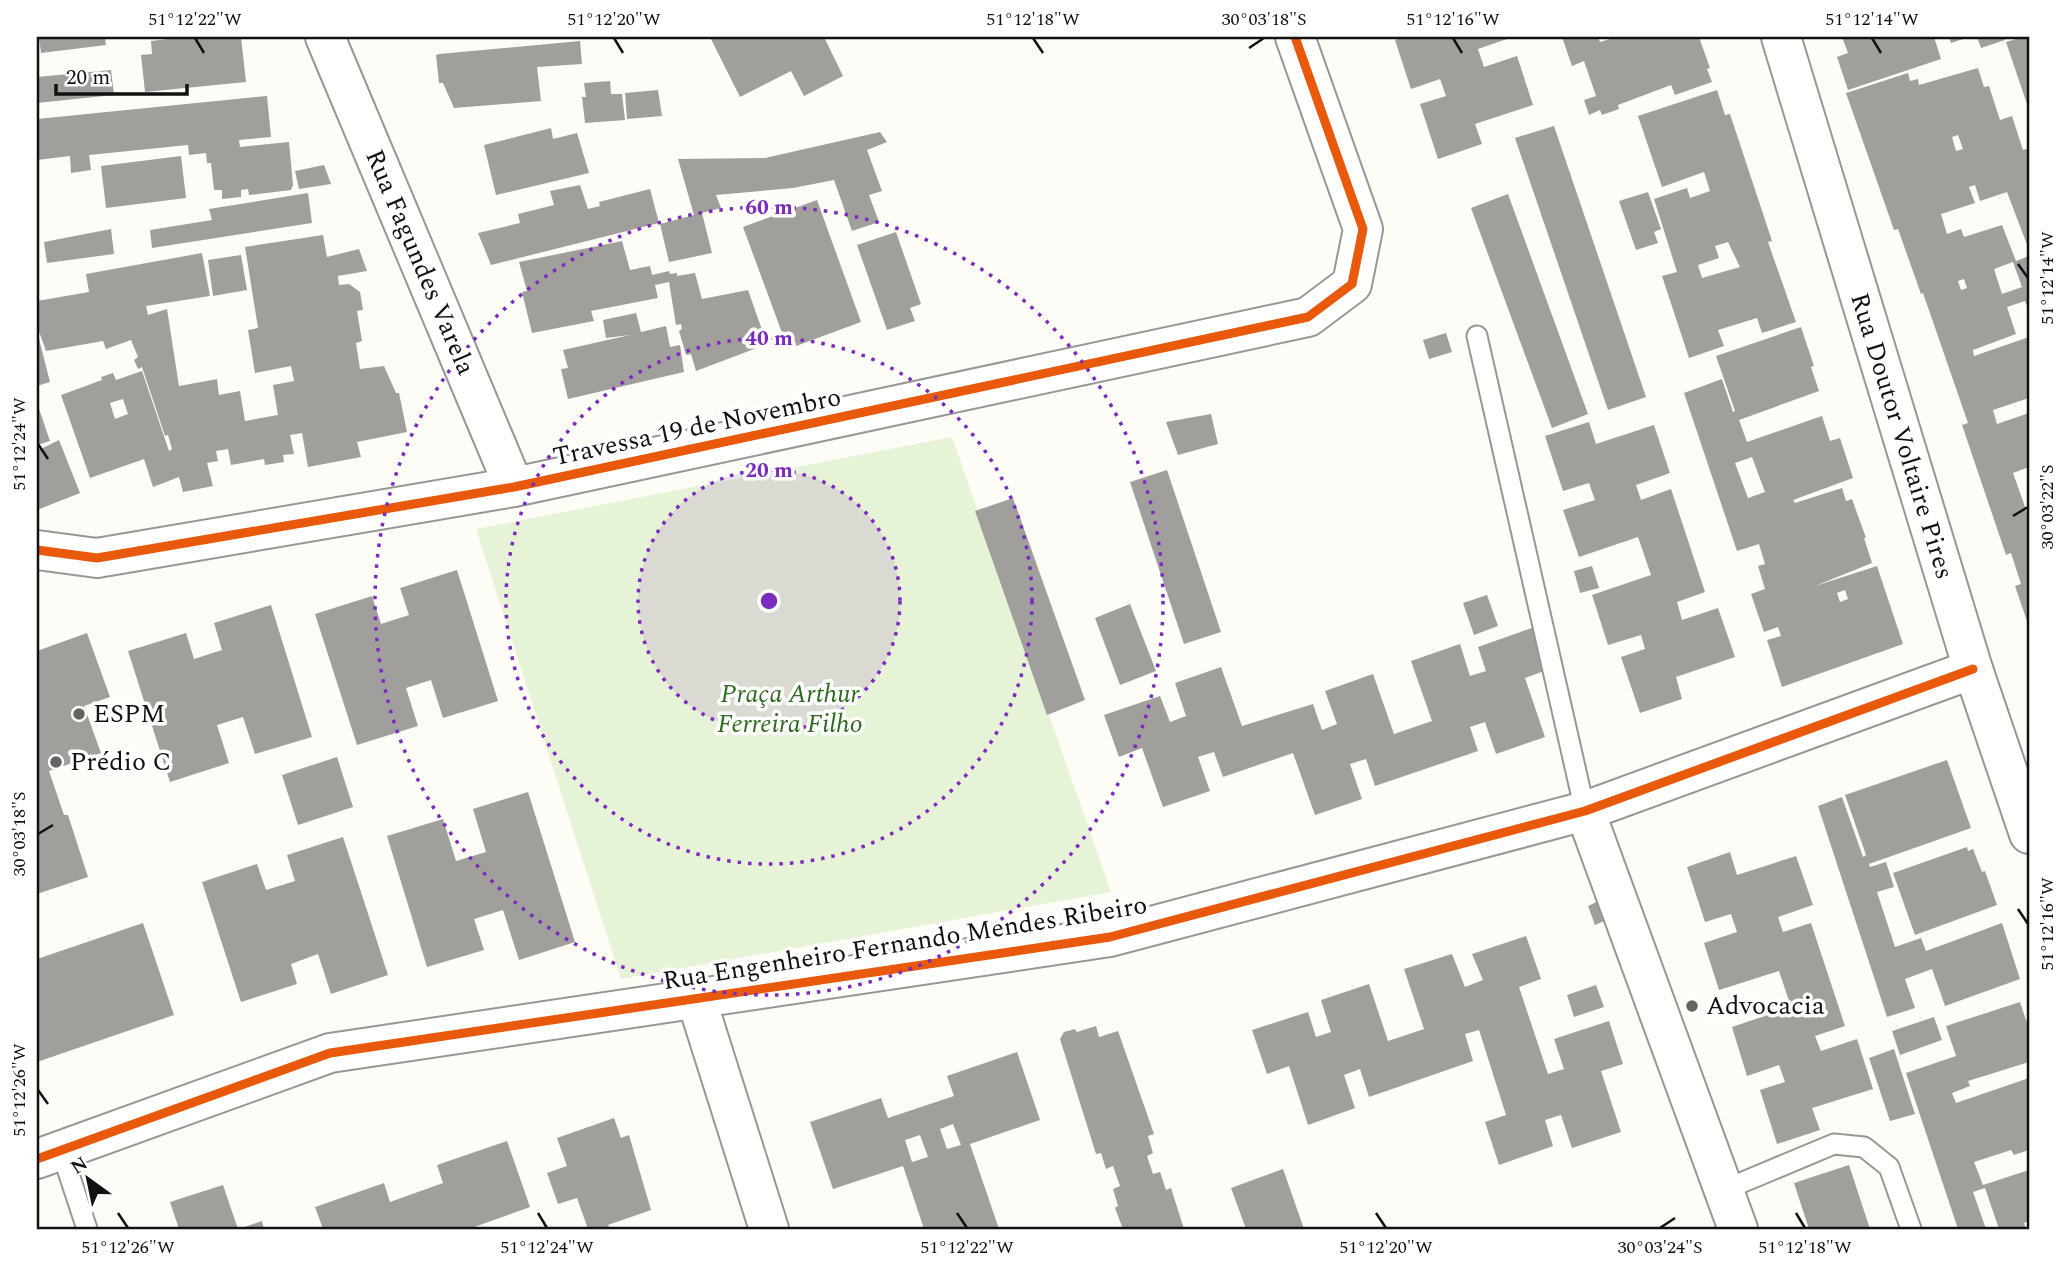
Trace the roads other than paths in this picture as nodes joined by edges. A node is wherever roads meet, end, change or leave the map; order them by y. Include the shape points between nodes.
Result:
1 (325, 37) edge
2 (1295, 37) edge
3 (1781, 37) edge
4 (1477, 336) dead end
5 (514, 487) junction
6 (37, 550) edge
7 (1973, 669) junction
8 (1585, 811) junction
9 (2029, 834) edge
10 (696, 998) junction
11 (49, 1155) edge
12 (1724, 1190) junction
13 (87, 1229) edge
14 (769, 1229) edge
15 (1738, 1229) edge
16 (1911, 1229) edge

1 - 5 street, Rua Fagundes Varela
2 - 5 street, Travessa 19 de Novembro via 1363,229 1352,284 1308,317
3 - 7 street, Rua Doutor Voltaire Pires
4 - 8 lane
5 - 6 street, Travessa 19 de Novembro via 97,558
7 - 8 street, Rua Engenheiro Fernando Mendes Ribeiro
7 - 9 street, Rua Doutor Voltaire Pires
8 - 10 street, Rua Engenheiro Fernando Mendes Ribeiro via 1110,937
8 - 12 street
10 - 11 street, Rua Engenheiro Fernando Mendes Ribeiro via 330,1053
10 - 14 street
11 - 13 lane
12 - 15 street
12 - 16 lane via 1834,1144 1864,1147 1889,1167

